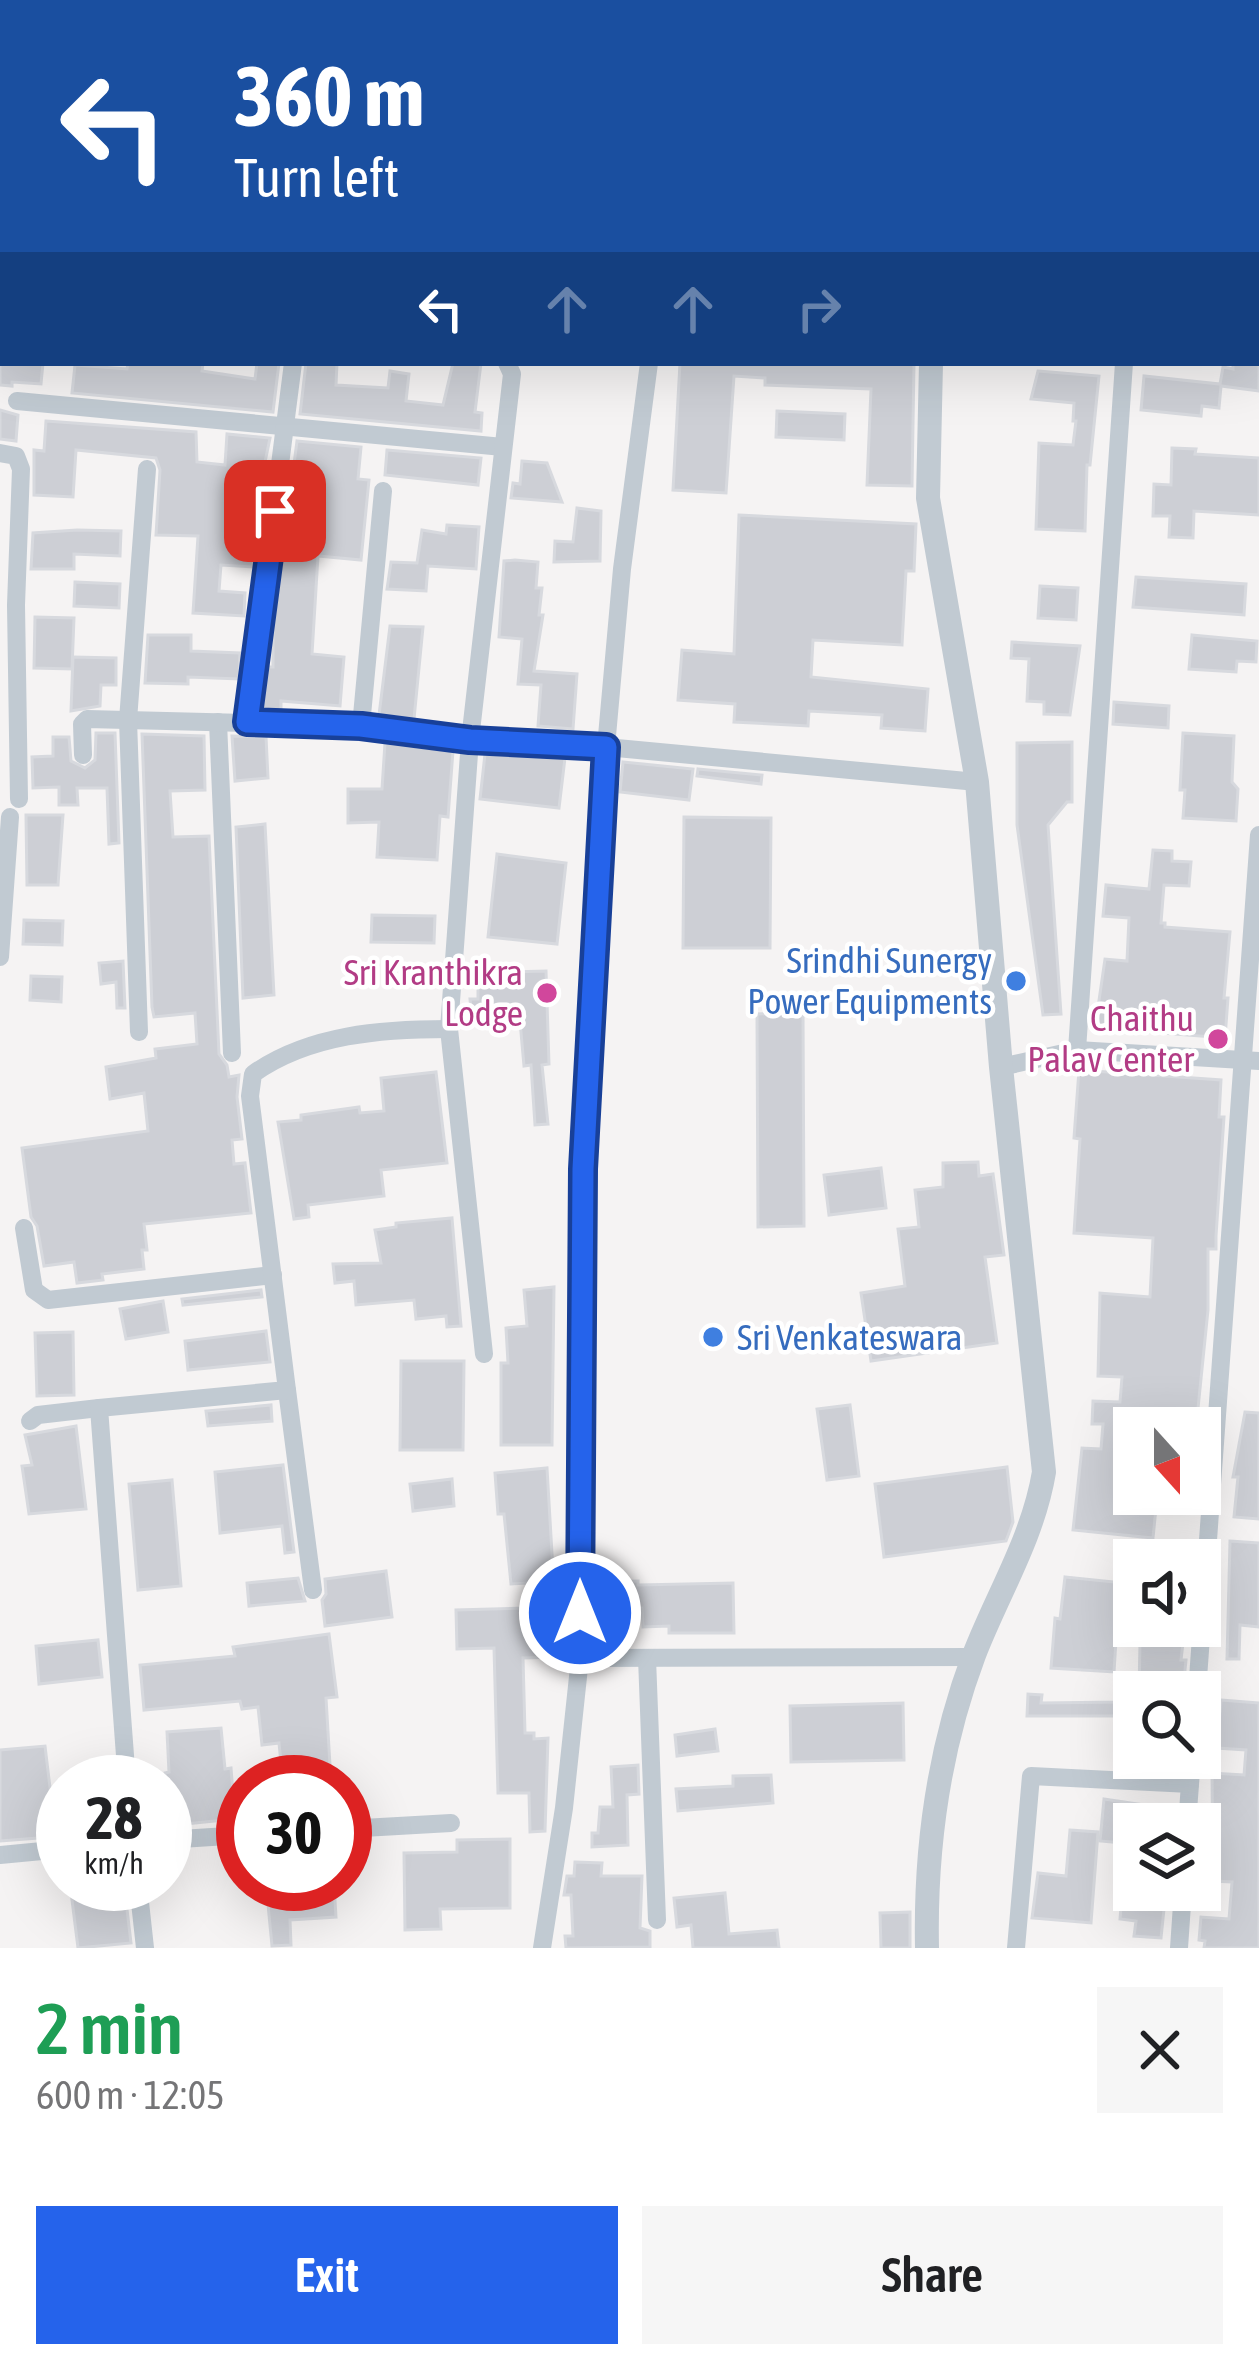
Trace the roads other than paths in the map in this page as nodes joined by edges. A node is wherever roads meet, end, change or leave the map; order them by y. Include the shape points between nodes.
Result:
1 (293, 366) edge
2 (508, 366) edge
3 (649, 366) edge
4 (931, 366) edge
5 (1124, 366) edge
6 (16, 401) dead end
7 (286, 426) junction
8 (503, 447) junction
9 (0, 453) edge
10 (147, 469) dead end
11 (383, 490) dead end
12 (128, 720) junction
13 (218, 722) junction
14 (247, 722) junction
15 (361, 726) junction
16 (470, 740) junction
17 (606, 747) junction
18 (83, 754) dead end
19 (977, 782) junction
20 (1259, 835) edge
21 (0, 957) edge
22 (449, 1029) junction
23 (139, 1032) dead end
24 (1077, 1050) junction
25 (232, 1053) dead end
26 (1251, 1059) edge
27 (1000, 1066) junction
28 (24, 1228) dead end
29 (273, 1275) junction
30 (484, 1354) dead end
31 (287, 1390) junction
32 (99, 1408) junction
33 (29, 1420) dead end
34 (313, 1590) dead end
35 (973, 1657) junction
36 (580, 1658) junction
37 (647, 1658) junction
38 (1199, 1671) edge
39 (125, 1755) edge
40 (1190, 1779) edge
41 (1190, 1784) junction
42 (1189, 1803) edge
43 (452, 1823) dead end
44 (372, 1827) edge
45 (36, 1852) edge
46 (0, 1855) edge
47 (141, 1911) edge
48 (1182, 1911) edge
49 (657, 1920) dead end
50 (145, 1948) edge
51 (542, 1948) edge
52 (927, 1948) edge
53 (1016, 1948) edge
54 (1179, 1948) edge

1 - 7 street
2 - 8 street
3 - 17 street
4 - 19 street via 928,498
5 - 24 street
6 - 7 street
7 - 8 street
7 - 14 street
8 - 16 street
9 - 21 street via 16,456 21,469 14,808
10 - 12 street
11 - 15 street
12 - 13 street
12 - 18 street via 83,721
12 - 23 street
13 - 14 street
13 - 25 street
14 - 15 street
15 - 16 street
16 - 17 street
16 - 22 street
17 - 19 street
17 - 36 street via 583,1169
19 - 27 street
20 - 26 street
22 - 29 street via 382,1029 274,1059 254,1074 250,1096
22 - 30 street
24 - 26 street
24 - 27 street
26 - 38 street
27 - 35 street via 1043,1472 1035,1518
28 - 29 street via 34,1290 48,1300
29 - 31 street
31 - 32 street
31 - 34 street
32 - 33 street
32 - 39 street
35 - 37 street
35 - 52 street via 932,1823
36 - 37 street
36 - 51 street
37 - 49 street
40 - 41 street
41 - 42 street
41 - 53 street via 1031,1776
43 - 44 street
45 - 46 street
47 - 50 street
48 - 54 street

